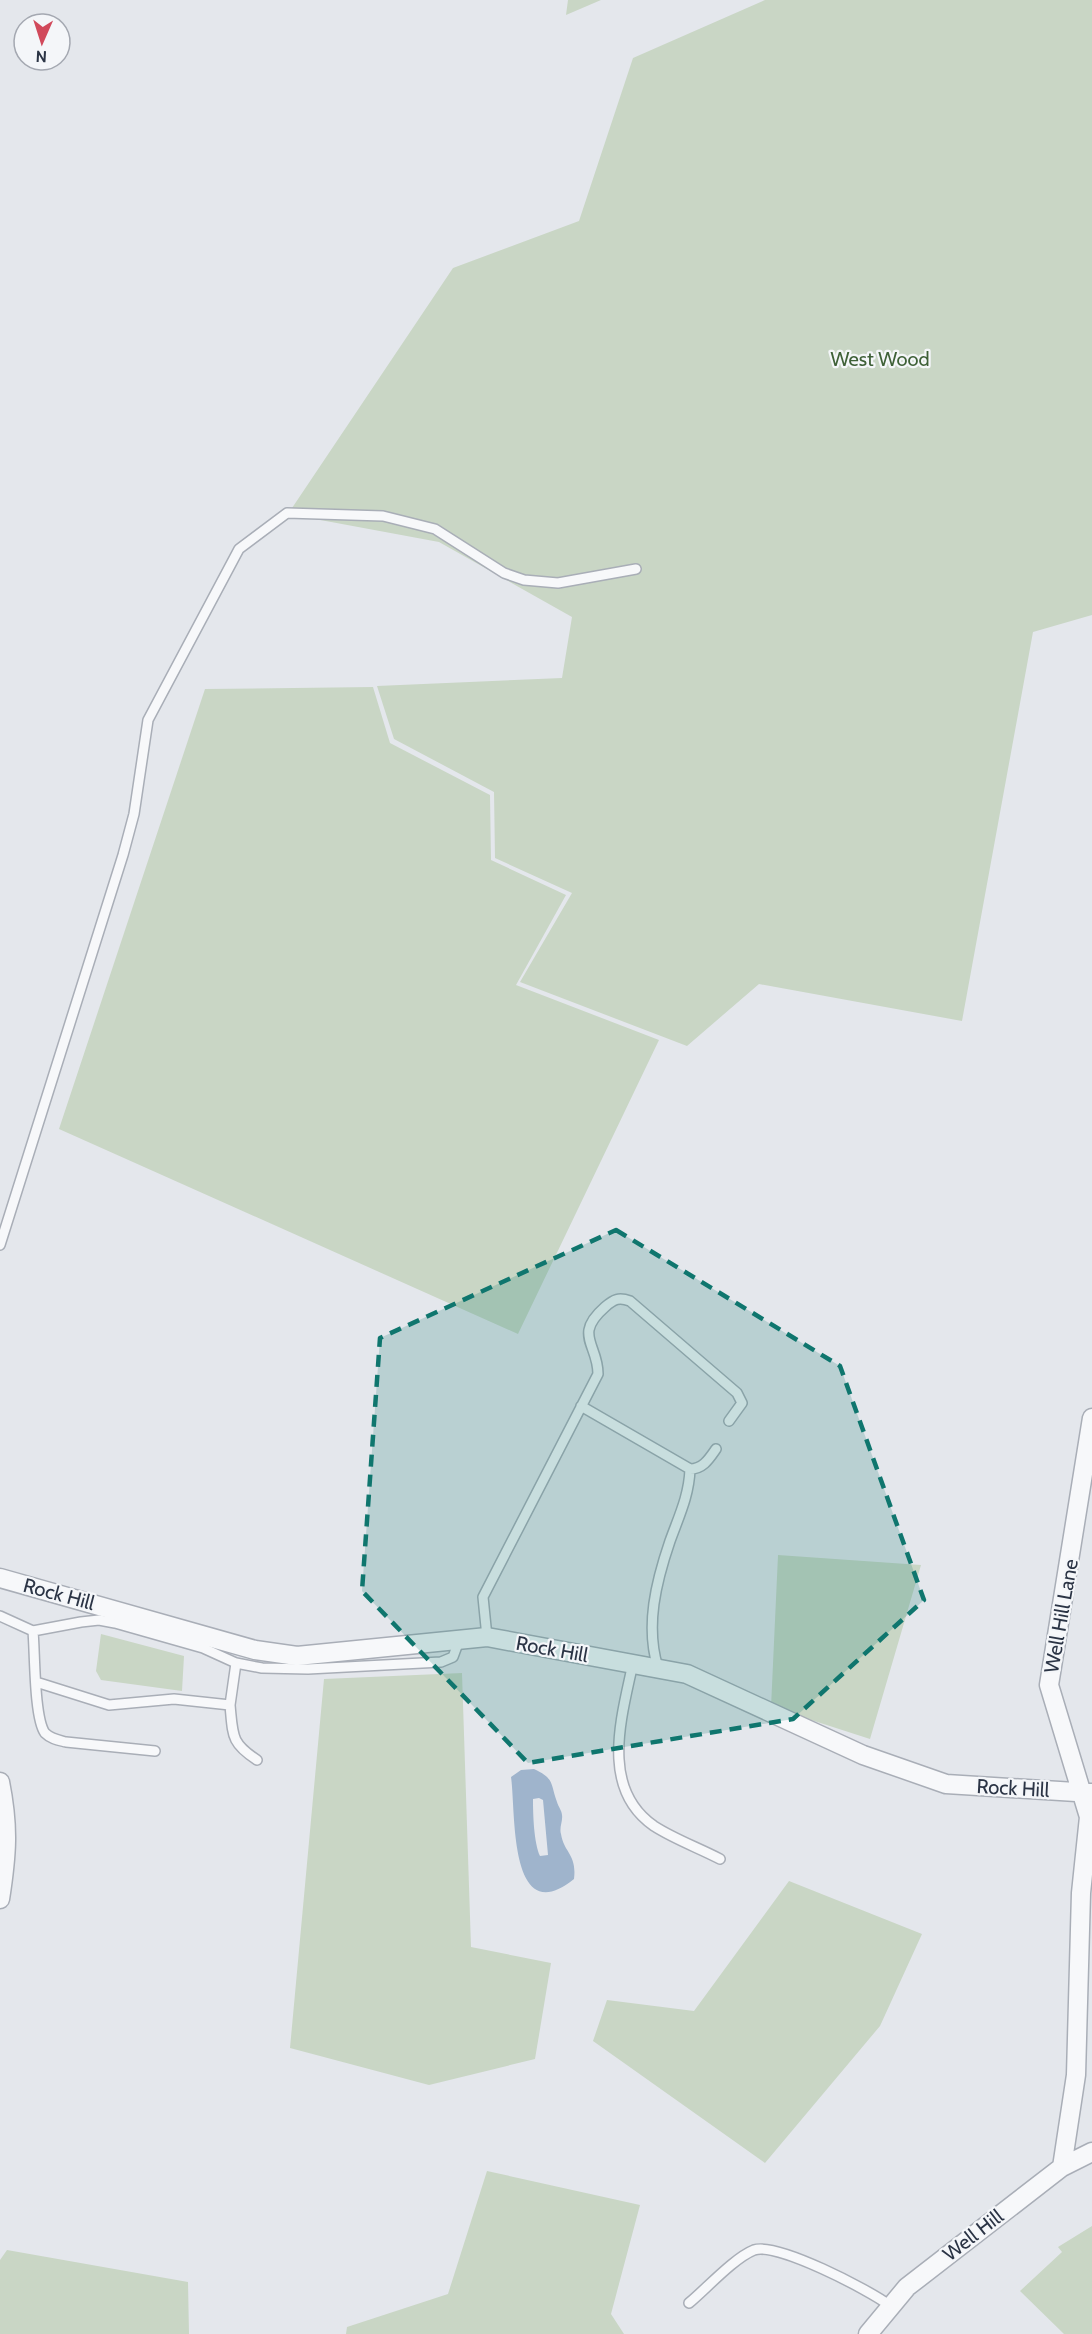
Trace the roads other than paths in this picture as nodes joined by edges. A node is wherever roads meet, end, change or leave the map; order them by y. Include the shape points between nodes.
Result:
1 (636, 569) dead end
2 (0, 1245) edge
3 (581, 1406) junction
4 (1092, 1418) edge
5 (729, 1421) dead end
6 (716, 1449) dead end
7 (690, 1469) junction
8 (0, 1578) edge
9 (0, 1616) edge
10 (33, 1631) junction
11 (487, 1637) junction
12 (460, 1638) junction
13 (236, 1663) junction
14 (633, 1663) junction
15 (658, 1668) junction
16 (36, 1682) junction
17 (230, 1706) junction
18 (155, 1751) dead end
19 (257, 1761) dead end
20 (0, 1782) edge
21 (1088, 1793) edge
22 (720, 1859) dead end
23 (0, 1899) edge
24 (1092, 2152) edge
25 (1062, 2167) junction
26 (689, 2303) dead end
27 (889, 2305) junction
28 (868, 2334) edge

1 - 2 lane via 558,583 524,580 504,573 435,529 353,513 287,513 239,549 148,720 126,845
3 - 5 lane via 598,1374 598,1360 589,1345 588,1331 598,1313 612,1300 621,1298 630,1301 741,1398 742,1403
3 - 7 lane
3 - 11 lane via 483,1597
4 - 21 street, Well Hill Lane via 1049,1685
6 - 7 lane via 708,1461
7 - 15 lane via 688,1497 665,1555 650,1626
8 - 12 street, Rock Hill via 255,1650 297,1656
9 - 10 lane
10 - 13 lane via 99,1620 202,1648
10 - 16 lane
11 - 12 street, Rock Hill
11 - 14 street, Rock Hill
12 - 13 lane via 453,1657 441,1662 283,1670
13 - 17 lane
14 - 15 street, Rock Hill
14 - 22 lane via 617,1748 628,1795 654,1826
15 - 21 street, Rock Hill via 687,1674 863,1755 946,1784
16 - 17 lane via 109,1705 174,1699
16 - 18 lane via 39,1720 53,1739
17 - 19 lane via 233,1738 239,1748
20 - 23 street via 8,1821
21 - 25 street, Well Hill Lane via 1076,2075
24 - 25 street, Well Hill
25 - 27 street, Well Hill
26 - 27 lane via 746,2254 759,2249 810,2264 870,2291
27 - 28 street, Well Hill

